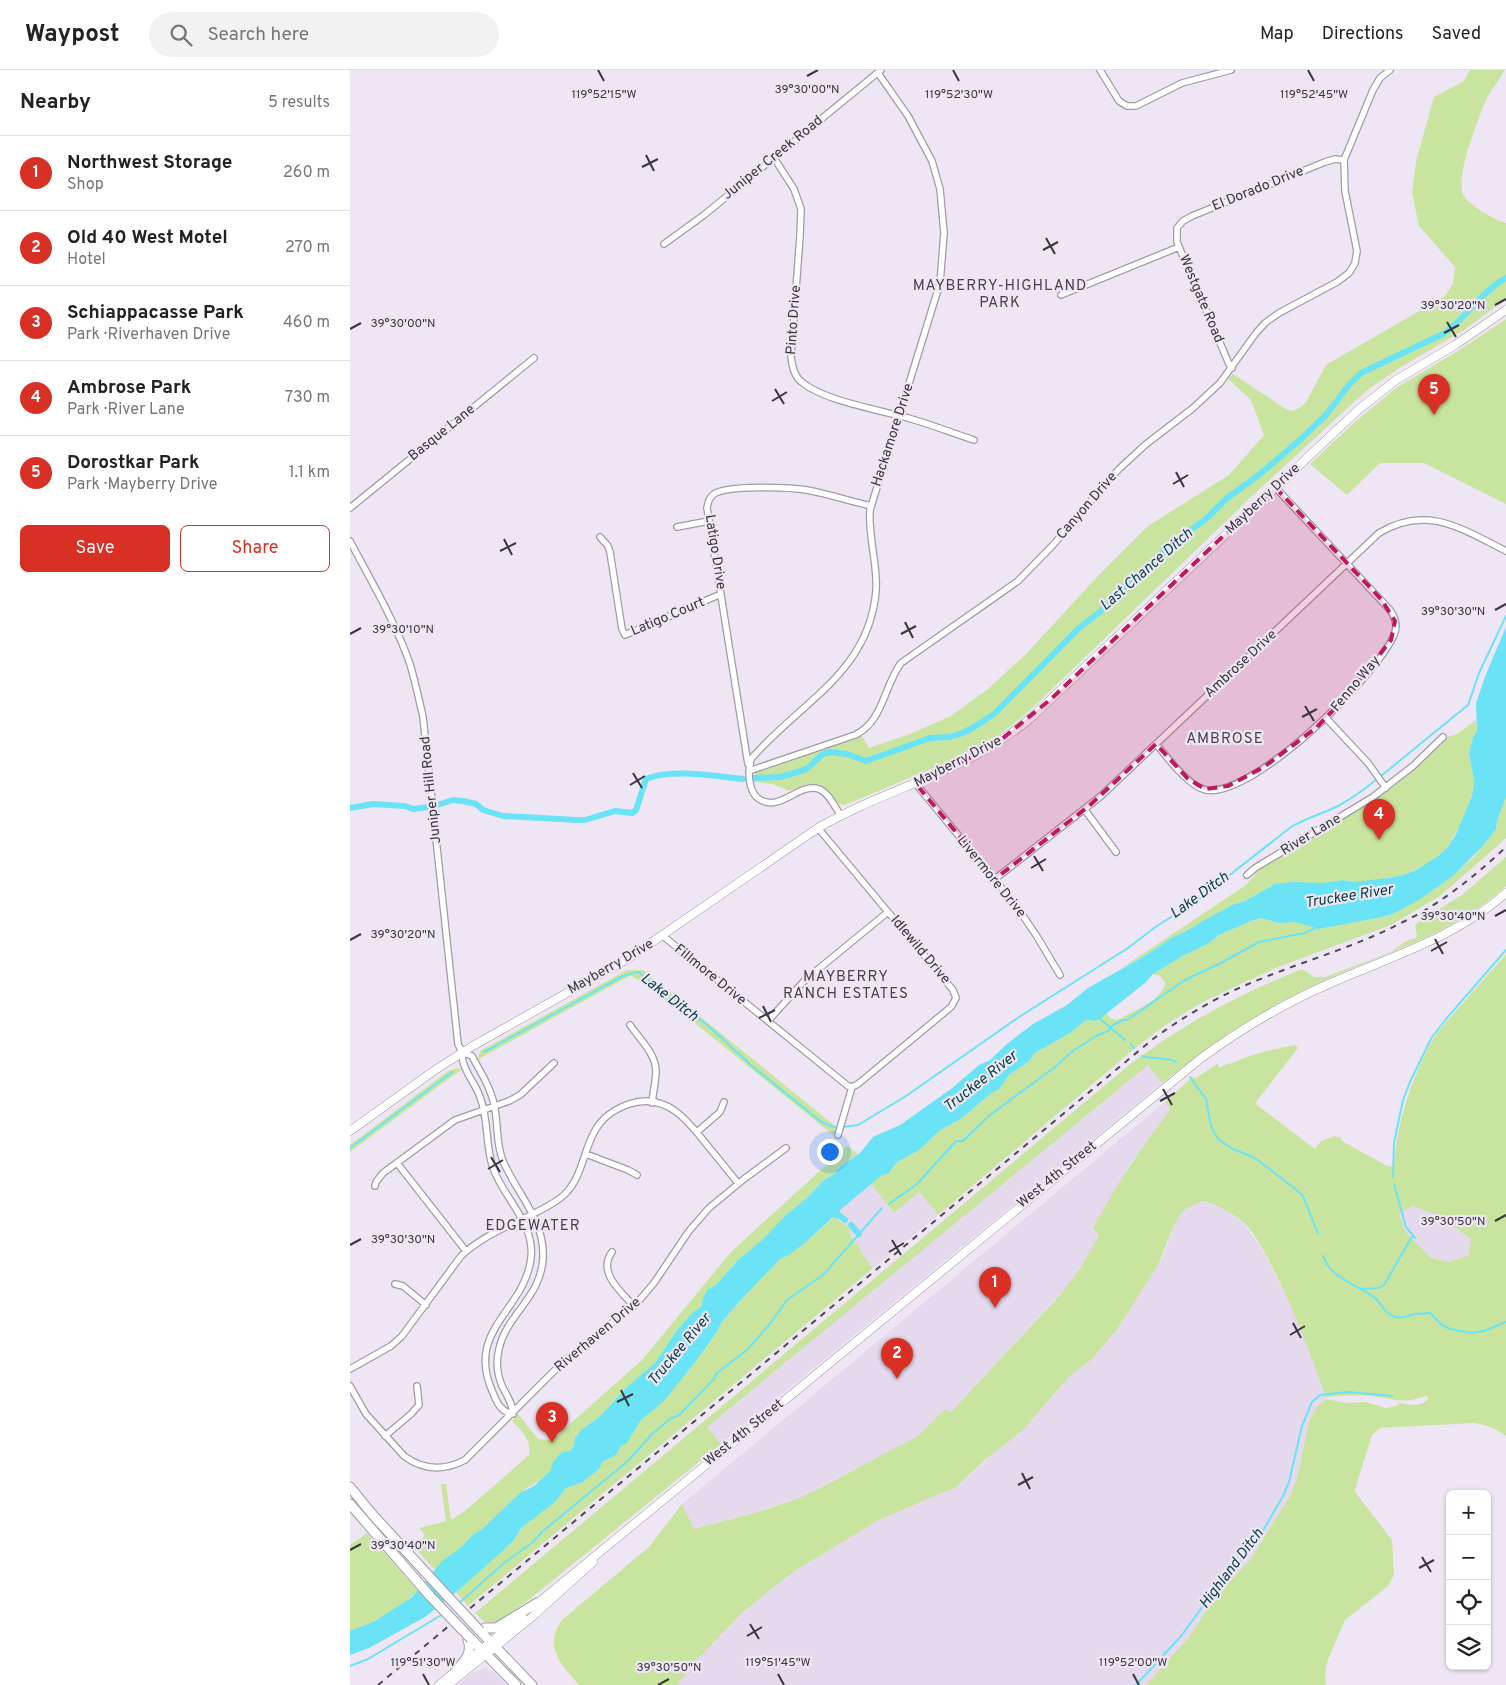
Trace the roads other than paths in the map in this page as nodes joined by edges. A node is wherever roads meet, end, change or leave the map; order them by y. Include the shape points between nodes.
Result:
1 (1100, 70) edge
2 (1231, 70) edge
3 (1390, 70) edge
4 (879, 71) edge
5 (774, 158) junction
6 (1344, 160) junction
7 (1177, 228) joint
8 (664, 244) dead end
9 (1179, 247) junction
10 (1060, 295) dead end
11 (1506, 310) edge
12 (534, 358) dead end
13 (1232, 368) junction
14 (900, 416) junction
15 (974, 440) dead end
16 (1276, 487) junction
17 (871, 506) junction
18 (350, 508) edge
19 (710, 521) junction
20 (677, 526) dead end
21 (600, 537) dead end
22 (350, 541) edge
23 (1506, 552) edge
24 (1347, 563) junction
25 (721, 594) junction
26 (1326, 718) junction
27 (1443, 737) dead end
28 (1156, 744) junction
29 (749, 771) junction
30 (916, 784) junction
31 (1386, 788) junction
32 (1085, 810) junction
33 (841, 816) junction
34 (818, 828) junction
35 (1116, 852) dead end
36 (1247, 875) dead end
37 (995, 879) junction
38 (1506, 893) edge
39 (888, 912) junction
40 (663, 936) junction
41 (1060, 975) dead end
42 (768, 1021) junction
43 (630, 1025) dead end
44 (462, 1052) junction
45 (554, 1063) dead end
46 (852, 1087) junction
47 (652, 1102) junction
48 (724, 1102) dead end
49 (494, 1105) junction
50 (484, 1109) junction
51 (350, 1130) edge
52 (697, 1132) junction
53 (838, 1136) dead end
54 (786, 1148) dead end
55 (586, 1154) junction
56 (397, 1163) junction
57 (638, 1175) dead end
58 (738, 1184) junction
59 (375, 1186) dead end
60 (532, 1214) junction
61 (522, 1219) junction
62 (466, 1251) junction
63 (612, 1252) dead end
64 (395, 1284) dead end
65 (426, 1305) junction
66 (634, 1306) junction
67 (350, 1369) edge
68 (350, 1386) edge
69 (417, 1386) dead end
70 (512, 1414) junction
71 (385, 1436) junction
72 (350, 1487) edge
73 (350, 1504) edge
74 (644, 1514) junction
75 (537, 1603) junction
76 (483, 1630) junction
77 (470, 1639) junction
78 (493, 1645) junction
79 (484, 1652) junction
80 (455, 1672) junction
81 (439, 1685) edge
82 (448, 1685) edge
83 (516, 1685) edge
84 (532, 1685) edge

1 - 2 street via 1120,101 1131,107 1182,83
3 - 6 street, Canyon Drive via 1372,90
4 - 5 street, Juniper Creek Road
4 - 14 street, Hackamore Drive via 925,146 936,175 943,217 940,283
5 - 8 street, Juniper Creek Road
5 - 14 street, Pinto Drive via 794,189 801,209 791,356 794,370 800,382 818,392
6 - 7 street, El Dorado Drive via 1330,160 1262,187 1192,216
6 - 13 street, Canyon Drive via 1345,191 1356,244 1352,268 1337,282 1265,323
7 - 9 street, Westgate Road
9 - 10 street
9 - 13 street, Westgate Road
11 - 16 main road, Mayberry Drive via 1376,395
12 - 18 street, Basque Lane
13 - 29 street, Canyon Drive via 1193,408 1118,469 1018,581 901,663 865,730
14 - 15 street, Pinto Drive
14 - 17 street, Hackamore Drive
16 - 24 street, Fenno Way
16 - 30 main road, Mayberry Drive via 1020,728 978,755
17 - 19 street, Latigo Drive via 791,488 739,489 712,496 708,504
17 - 29 street, Hackamore Drive via 870,533 876,590 865,636 842,672 752,758
19 - 20 street
19 - 25 street, Latigo Drive
21 - 25 street, Latigo Court via 610,552 625,635
22 - 44 street, Juniper Hill Road via 410,664 423,717 458,1044
23 - 24 street, Ambrose Drive via 1456,526 1420,519 1394,524 1379,533
24 - 26 street, Fenno Way via 1390,610 1396,628 1371,668
24 - 28 street, Ambrose Drive
25 - 29 street, Latigo Drive
26 - 28 street, Fenno Way via 1264,767 1219,789 1205,790 1193,784
26 - 31 street
27 - 31 street, River Lane
28 - 32 street, Ambrose Drive
29 - 33 street via 752,789 763,801 779,801 817,788 824,792
30 - 33 main road, Mayberry Drive
30 - 37 street, Livermore Drive
31 - 36 street, River Lane
32 - 35 street
32 - 37 street, Ambrose Drive
33 - 34 main road, Mayberry Drive
34 - 39 street, Idlewild Drive
34 - 40 main road, Mayberry Drive
37 - 41 street, Livermore Drive via 1024,917
38 - 74 main road, West 4th Street via 1446,935 1311,992 1220,1044
39 - 42 street via 805,980
39 - 46 street, Idlewild Drive via 953,990 956,998 951,1007
40 - 42 street, Fillmore Drive
40 - 44 main road, Mayberry Drive via 618,965
42 - 46 street, Fillmore Drive
43 - 47 street via 654,1062 656,1074
44 - 49 street via 472,1056
44 - 50 street, Juniper Hill Road via 462,1063
44 - 51 main road, Mayberry Drive
45 - 49 street via 520,1095
46 - 53 street
47 - 52 street via 680,1113
47 - 55 street via 632,1103 609,1114 596,1129
48 - 52 street via 720,1112
49 - 50 street
49 - 60 street via 502,1159
50 - 56 street via 449,1123
50 - 61 street, Juniper Hill Road via 489,1152 496,1177
52 - 58 street
54 - 58 street, Riverhaven Drive
55 - 57 street
55 - 60 street via 571,1187 557,1201
56 - 59 street via 383,1173
56 - 62 street
58 - 66 street, Riverhaven Drive via 695,1224 654,1284
60 - 61 street
60 - 70 street via 541,1236 542,1267 536,1287 501,1341 497,1361 499,1378 512,1403
61 - 62 street
61 - 70 street, Juniper Hill Road via 530,1237 530,1266 520,1289 492,1330 485,1364 495,1399
62 - 65 street
63 - 66 street via 606,1262 608,1271 613,1283
64 - 65 street via 403,1286
65 - 67 street via 396,1342
66 - 70 street, Riverhaven Drive via 562,1363
68 - 71 street via 366,1414
69 - 71 street via 419,1405
70 - 71 street, Riverhaven Drive via 465,1460 442,1472 410,1461
72 - 76 main road, bridge via 439,1587
73 - 77 main road, bridge
74 - 75 main road, West 4th Street
74 - 78 main road, West 4th Street via 548,1604
75 - 76 main road via 496,1628
75 - 78 main road, West 4th Street
76 - 78 main road
77 - 79 main road
77 - 80 main road via 468,1656
78 - 79 main road, West 4th Street
78 - 84 main road
79 - 80 main road, West 4th Street
79 - 82 main road, West 4th Street
79 - 83 main road
80 - 81 main road, West 4th Street

